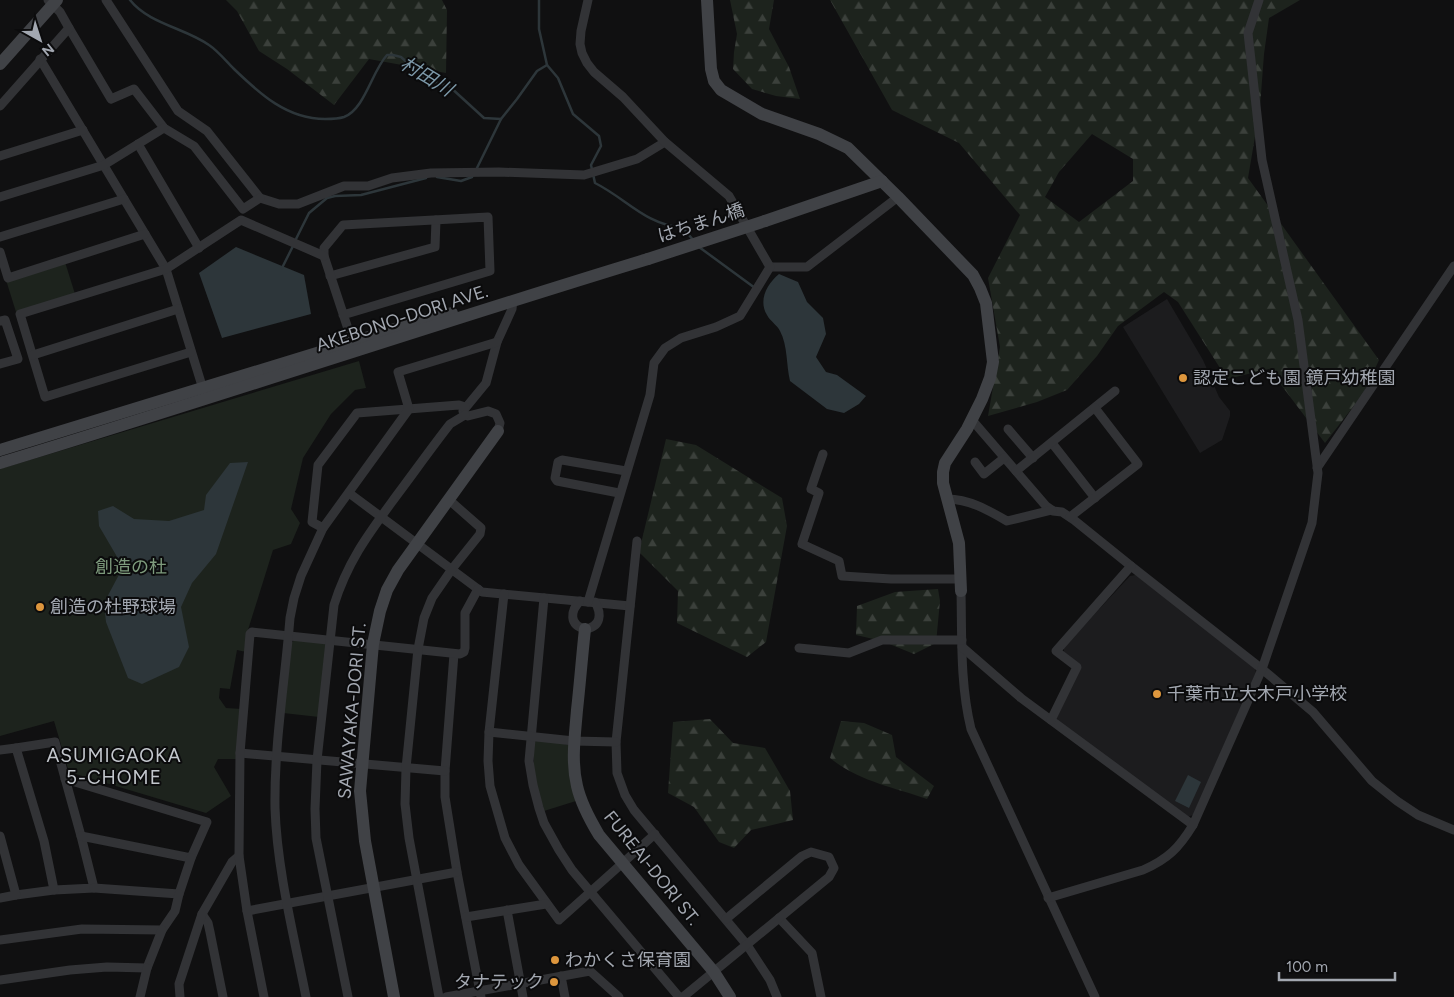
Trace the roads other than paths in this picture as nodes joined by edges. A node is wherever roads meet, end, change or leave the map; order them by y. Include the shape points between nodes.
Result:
1 (106, 0) edge
2 (588, 0) edge
3 (707, 0) edge
4 (1259, 0) edge
5 (51, 1) edge
6 (69, 28) junction
7 (0, 52) edge
8 (40, 59) junction
9 (0, 64) edge
10 (0, 106) edge
11 (164, 128) junction
12 (83, 130) junction
13 (665, 142) junction
14 (138, 144) junction
15 (0, 156) edge
16 (104, 165) junction
17 (882, 181) junction
18 (0, 197) edge
19 (898, 197) junction
20 (124, 198) junction
21 (260, 198) junction
22 (436, 220) junction
23 (145, 234) junction
24 (0, 237) edge
25 (199, 248) junction
26 (0, 252) edge
27 (324, 256) junction
28 (1454, 266) edge
29 (770, 267) junction
30 (166, 269) junction
31 (330, 276) junction
32 (511, 301) junction
33 (178, 309) junction
34 (343, 315) junction
35 (0, 321) edge
36 (497, 342) junction
37 (354, 347) junction
38 (191, 352) junction
39 (33, 355) junction
40 (0, 364) edge
41 (203, 389) junction
42 (1115, 391) dead end
43 (1095, 408) junction
44 (409, 409) junction
45 (465, 411) junction
46 (972, 420) junction
47 (1008, 429) dead end
48 (498, 431) joint
49 (1052, 443) junction
50 (0, 450) edge
51 (822, 454) dead end
52 (1004, 458) junction
53 (1033, 458) junction
54 (974, 462) dead end
55 (0, 463) edge
56 (1317, 468) junction
57 (626, 471) junction
58 (1016, 471) junction
59 (349, 493) junction
60 (619, 493) junction
61 (1095, 498) junction
62 (448, 499) junction
63 (947, 499) junction
64 (1052, 510) junction
65 (381, 517) junction
66 (1070, 517) junction
67 (323, 528) junction
68 (637, 541) dead end
69 (417, 543) junction
70 (1131, 566) junction
71 (452, 569) junction
72 (961, 585) junction
73 (478, 589) junction
74 (504, 594) junction
75 (544, 598) junction
76 (588, 602) junction
77 (630, 606) junction
78 (585, 629) junction
79 (289, 636) junction
80 (329, 640) junction
81 (962, 643) junction
82 (373, 644) junction
83 (799, 648) dead end
84 (418, 649) junction
85 (454, 654) junction
86 (1262, 669) junction
87 (1051, 720) junction
88 (489, 732) junction
89 (531, 736) junction
90 (574, 741) junction
91 (616, 742) junction
92 (16, 748) junction
93 (0, 750) edge
94 (240, 753) junction
95 (276, 756) junction
96 (317, 760) junction
97 (361, 764) junction
98 (406, 768) junction
99 (445, 771) junction
100 (65, 779) junction
101 (1193, 825) junction
102 (1454, 830) edge
103 (655, 834) junction
104 (0, 836) edge
105 (81, 836) junction
106 (239, 856) junction
107 (191, 858) junction
108 (623, 864) junction
109 (457, 872) junction
110 (417, 879) junction
111 (373, 887) junction
112 (94, 888) junction
113 (54, 890) junction
114 (591, 892) junction
115 (179, 894) junction
116 (16, 895) junction
117 (328, 896) junction
118 (0, 898) edge
119 (1048, 898) junction
120 (288, 903) junction
121 (546, 904) junction
122 (507, 910) junction
123 (247, 911) junction
124 (202, 914) junction
125 (466, 917) junction
126 (779, 918) junction
127 (726, 919) junction
128 (162, 930) junction
129 (0, 940) edge
130 (747, 945) junction
131 (147, 968) junction
132 (714, 972) junction
133 (561, 976) junction
134 (0, 980) edge
135 (604, 983) junction
136 (520, 984) junction
137 (480, 994) edge
138 (140, 997) edge
139 (180, 997) edge
140 (223, 997) edge
141 (264, 997) edge
142 (306, 997) edge
143 (348, 997) edge
144 (394, 997) edge
145 (439, 997) edge
146 (446, 997) edge
147 (523, 997) edge
148 (565, 997) edge
149 (606, 997) edge
150 (619, 997) edge
151 (679, 997) edge
152 (683, 997) edge
153 (730, 997) edge
154 (777, 997) edge
155 (821, 997) edge
156 (1095, 997) edge

1 - 21 street via 178,111 207,131
2 - 13 street via 580,44 587,64
3 - 17 street via 711,70 721,90 762,114 848,148
4 - 56 street via 1248,33 1262,160 1298,320
5 - 6 street
5 - 7 street
5 - 9 street
6 - 8 street
6 - 11 street via 111,99 134,89
8 - 10 street
8 - 12 street
11 - 14 street
11 - 21 street via 194,146 243,209
12 - 15 street
12 - 16 street
13 - 21 street via 637,159 584,175 431,173 392,178 368,186 344,186 298,204 279,204
13 - 29 street via 728,196
14 - 16 street
14 - 25 street
16 - 18 street
16 - 20 street
17 - 19 street
17 - 32 street, はちまん橋, bridge
19 - 29 street via 807,267
19 - 46 street via 973,275 986,303 993,362 990,378
20 - 23 street
20 - 24 street
22 - 27 street via 343,225 324,248
22 - 31 street via 435,247
22 - 34 street via 488,217 490,271
23 - 26 street via 8,278
23 - 30 street
25 - 27 street via 241,220
25 - 30 street
27 - 31 street
28 - 56 street
29 - 57 street via 740,316 681,338 665,348 654,363 650,395
30 - 33 street
30 - 39 street via 20,314
31 - 34 street
32 - 36 street via 512,308
32 - 37 street, AKEBONO-DORI AVE. via 434,317
33 - 38 street
33 - 39 street
34 - 37 street
35 - 40 street via 5,320 18,359
36 - 44 street via 398,372
36 - 45 street via 486,382
37 - 41 street, AKEBONO-DORI AVE.
37 - 55 street, AKEBONO-DORI AVE.
38 - 39 street via 44,397
38 - 41 street
41 - 50 street, AKEBONO-DORI AVE.
42 - 43 street
43 - 49 street
43 - 61 street via 1138,464
44 - 45 street via 459,405
44 - 59 street
44 - 67 street via 357,413 318,465 312,522
45 - 48 street via 468,416 488,411 496,414 500,423
45 - 65 street via 450,424
46 - 52 street
46 - 63 street via 945,463 943,483
47 - 53 street
48 - 62 street, SAWAYAKA-DORI ST.
49 - 53 street
49 - 61 street
51 - 72 street via 810,489 820,493 802,544 838,561 842,576
52 - 54 street via 984,474
52 - 58 street
53 - 58 street
56 - 86 street via 1312,523
57 - 60 street
57 - 60 street via 562,460 558,462 557,481
58 - 64 street
59 - 65 street
59 - 67 street
60 - 76 street
61 - 66 street
62 - 69 street, SAWAYAKA-DORI ST.
62 - 71 street via 481,528 480,534
63 - 64 street via 960,499 1007,520
63 - 72 street via 958,543
64 - 66 street
65 - 69 street
65 - 80 street via 341,581
66 - 70 street
67 - 79 street via 294,598
68 - 77 street
69 - 71 street
69 - 82 street, SAWAYAKA-DORI ST. via 387,590
70 - 86 street
70 - 87 street via 1056,651 1076,667
71 - 73 street
71 - 84 street via 432,598
72 - 81 street
73 - 74 street
73 - 85 street via 465,613 464,652
74 - 75 street
74 - 88 street
75 - 76 street
75 - 89 street
76 - 77 street
76 - 78 street via 600,613 595,625
76 - 78 street via 575,606 572,612 575,624
77 - 91 street
78 - 90 street, FUREAI-DORI ST.
79 - 80 street
79 - 94 street via 250,634
79 - 95 street
80 - 82 street
80 - 96 street
81 - 83 street via 882,640 849,653
81 - 87 street via 1021,698
81 - 119 street via 966,706 971,729
82 - 84 street
82 - 97 street, SAWAYAKA-DORI ST.
84 - 85 street
84 - 98 street
85 - 99 street
86 - 101 street
86 - 102 street via 1313,712 1372,781 1418,815
87 - 101 street
88 - 89 street
88 - 121 street via 490,786 505,838
89 - 90 street
89 - 114 street via 530,769 544,823 572,870
90 - 91 street
90 - 108 street, FUREAI-DORI ST. via 573,766 583,804 599,835
91 - 103 street via 617,772 626,795 634,810
92 - 93 street
92 - 100 street via 55,742
92 - 113 street via 44,841
94 - 95 street
94 - 106 street
95 - 96 street
95 - 120 street via 278,850
96 - 97 street
96 - 117 street via 316,838
97 - 98 street
97 - 111 street, SAWAYAKA-DORI ST. via 361,817
98 - 99 street
98 - 110 street via 405,804
99 - 109 street via 446,805
100 - 105 street
100 - 107 street via 207,822
101 - 119 street via 1183,842 1157,864
103 - 108 street
103 - 127 street
104 - 116 street
105 - 107 street
105 - 112 street
106 - 123 street
106 - 124 street via 232,862
107 - 115 street
108 - 114 street
108 - 132 street, FUREAI-DORI ST.
109 - 110 street
109 - 125 street
110 - 111 street
110 - 145 street
111 - 117 street
111 - 144 street, SAWAYAKA-DORI ST.
112 - 113 street
112 - 115 street
113 - 116 street
114 - 121 street via 559,920
114 - 151 street
115 - 128 street via 175,911
116 - 118 street
117 - 120 street
117 - 143 street
119 - 156 street
120 - 123 street
120 - 142 street
121 - 122 street
122 - 125 street
122 - 136 street
123 - 141 street
124 - 139 street via 179,984
124 - 140 street via 208,923
125 - 137 street
126 - 127 street via 829,877 834,868 829,857 812,852 802,856
126 - 130 street
126 - 155 street via 812,953
127 - 130 street
128 - 129 street via 82,929
128 - 131 street
130 - 132 street
130 - 154 street
131 - 134 street via 107,967
131 - 138 street
132 - 152 street
132 - 153 street, FUREAI-DORI ST.
133 - 135 street via 590,971
133 - 136 street
133 - 148 street
135 - 149 street
135 - 150 street
136 - 137 street
136 - 147 street
137 - 146 street

